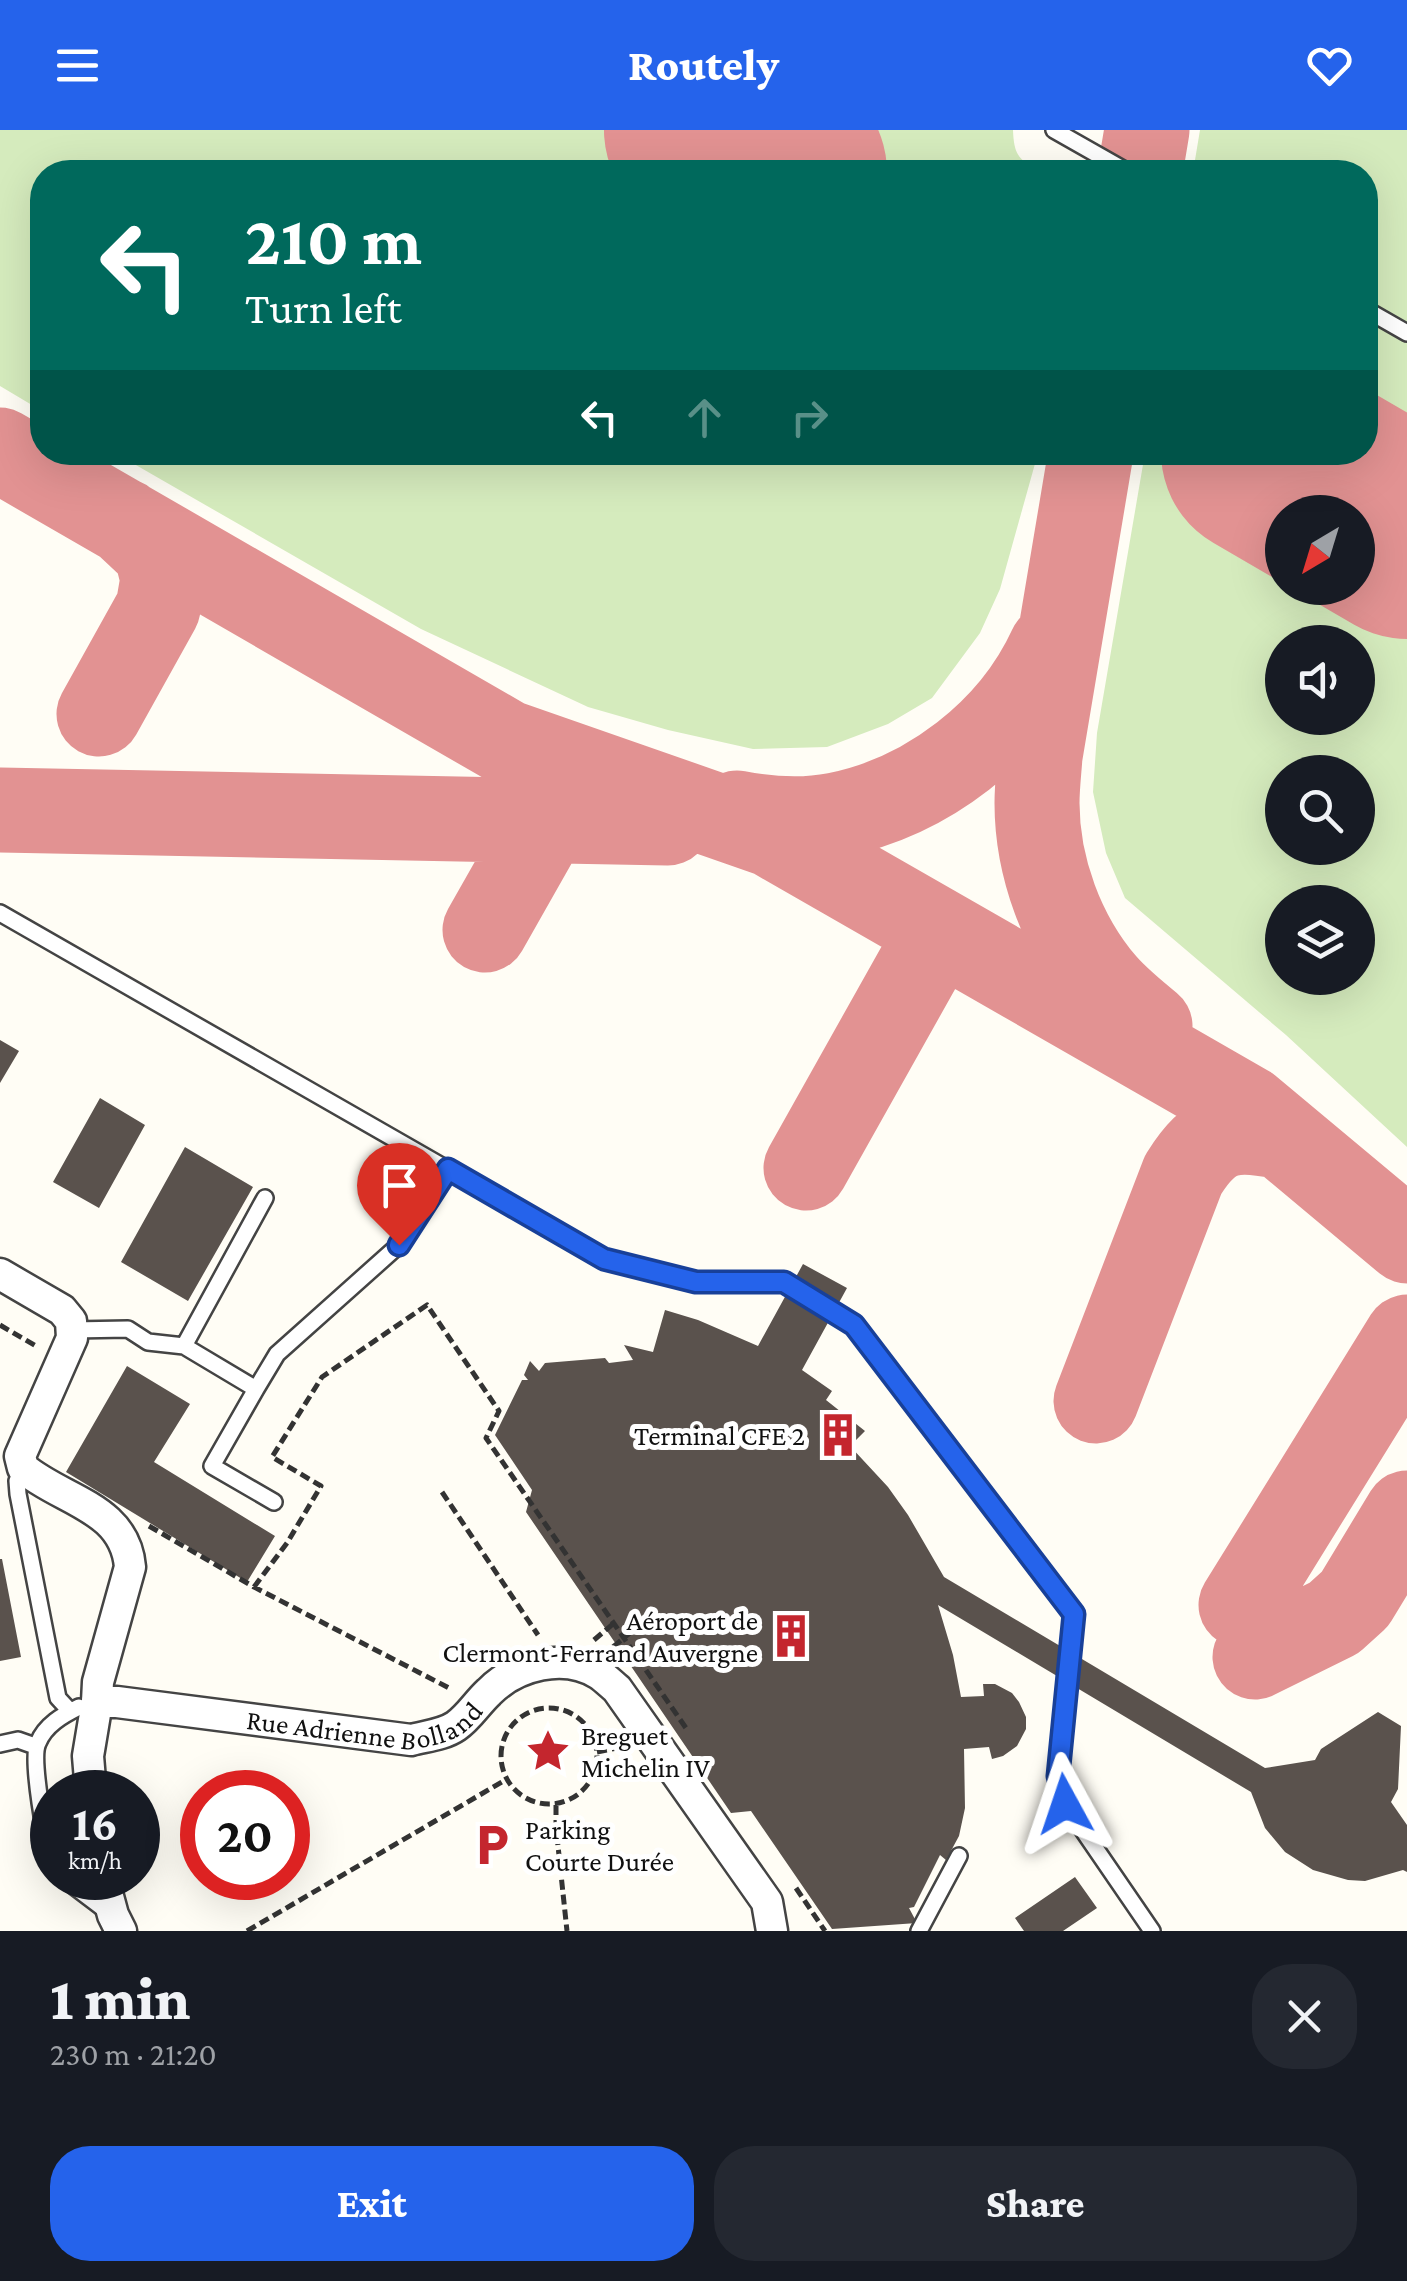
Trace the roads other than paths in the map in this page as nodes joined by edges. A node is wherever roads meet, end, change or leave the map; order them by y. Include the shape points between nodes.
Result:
1 (1054, 130) edge
2 (1107, 160) edge
3 (1378, 316) edge
4 (1407, 333) edge
5 (0, 913) edge
6 (448, 1169) junction
7 (265, 1198) dead end
8 (0, 1274) edge
9 (72, 1330) junction
10 (184, 1346) junction
11 (256, 1389) junction
12 (22, 1468) junction
13 (274, 1502) dead end
14 (84, 1707) junction
15 (0, 1744) edge
16 (35, 1746) junction
17 (37, 1770) edge
18 (90, 1770) edge
19 (959, 1856) dead end
20 (90, 1900) edge
21 (117, 1923) edge
22 (772, 1931) edge
23 (918, 1931) edge
24 (1152, 1931) edge

1 - 2 lane
3 - 4 lane
5 - 6 lane
6 - 11 lane via 399,1245 277,1354
6 - 24 lane via 604,1259 696,1282 784,1282 854,1325 1074,1614 1058,1776 1065,1804
7 - 10 lane
8 - 9 street via 62,1310
9 - 10 lane via 128,1329 148,1342
9 - 12 street via 20,1456
10 - 11 lane
11 - 13 lane via 212,1466
12 - 14 lane via 18,1494 58,1698
12 - 14 street via 106,1517 128,1548 130,1567 98,1682
14 - 16 lane via 44,1732
14 - 18 street
14 - 22 street, Rue Adrienne Bolland via 118,1702 411,1740 458,1725 511,1674 540,1664 597,1672 617,1689 767,1902
15 - 16 lane via 18,1740
16 - 17 lane
19 - 23 lane
20 - 21 lane

